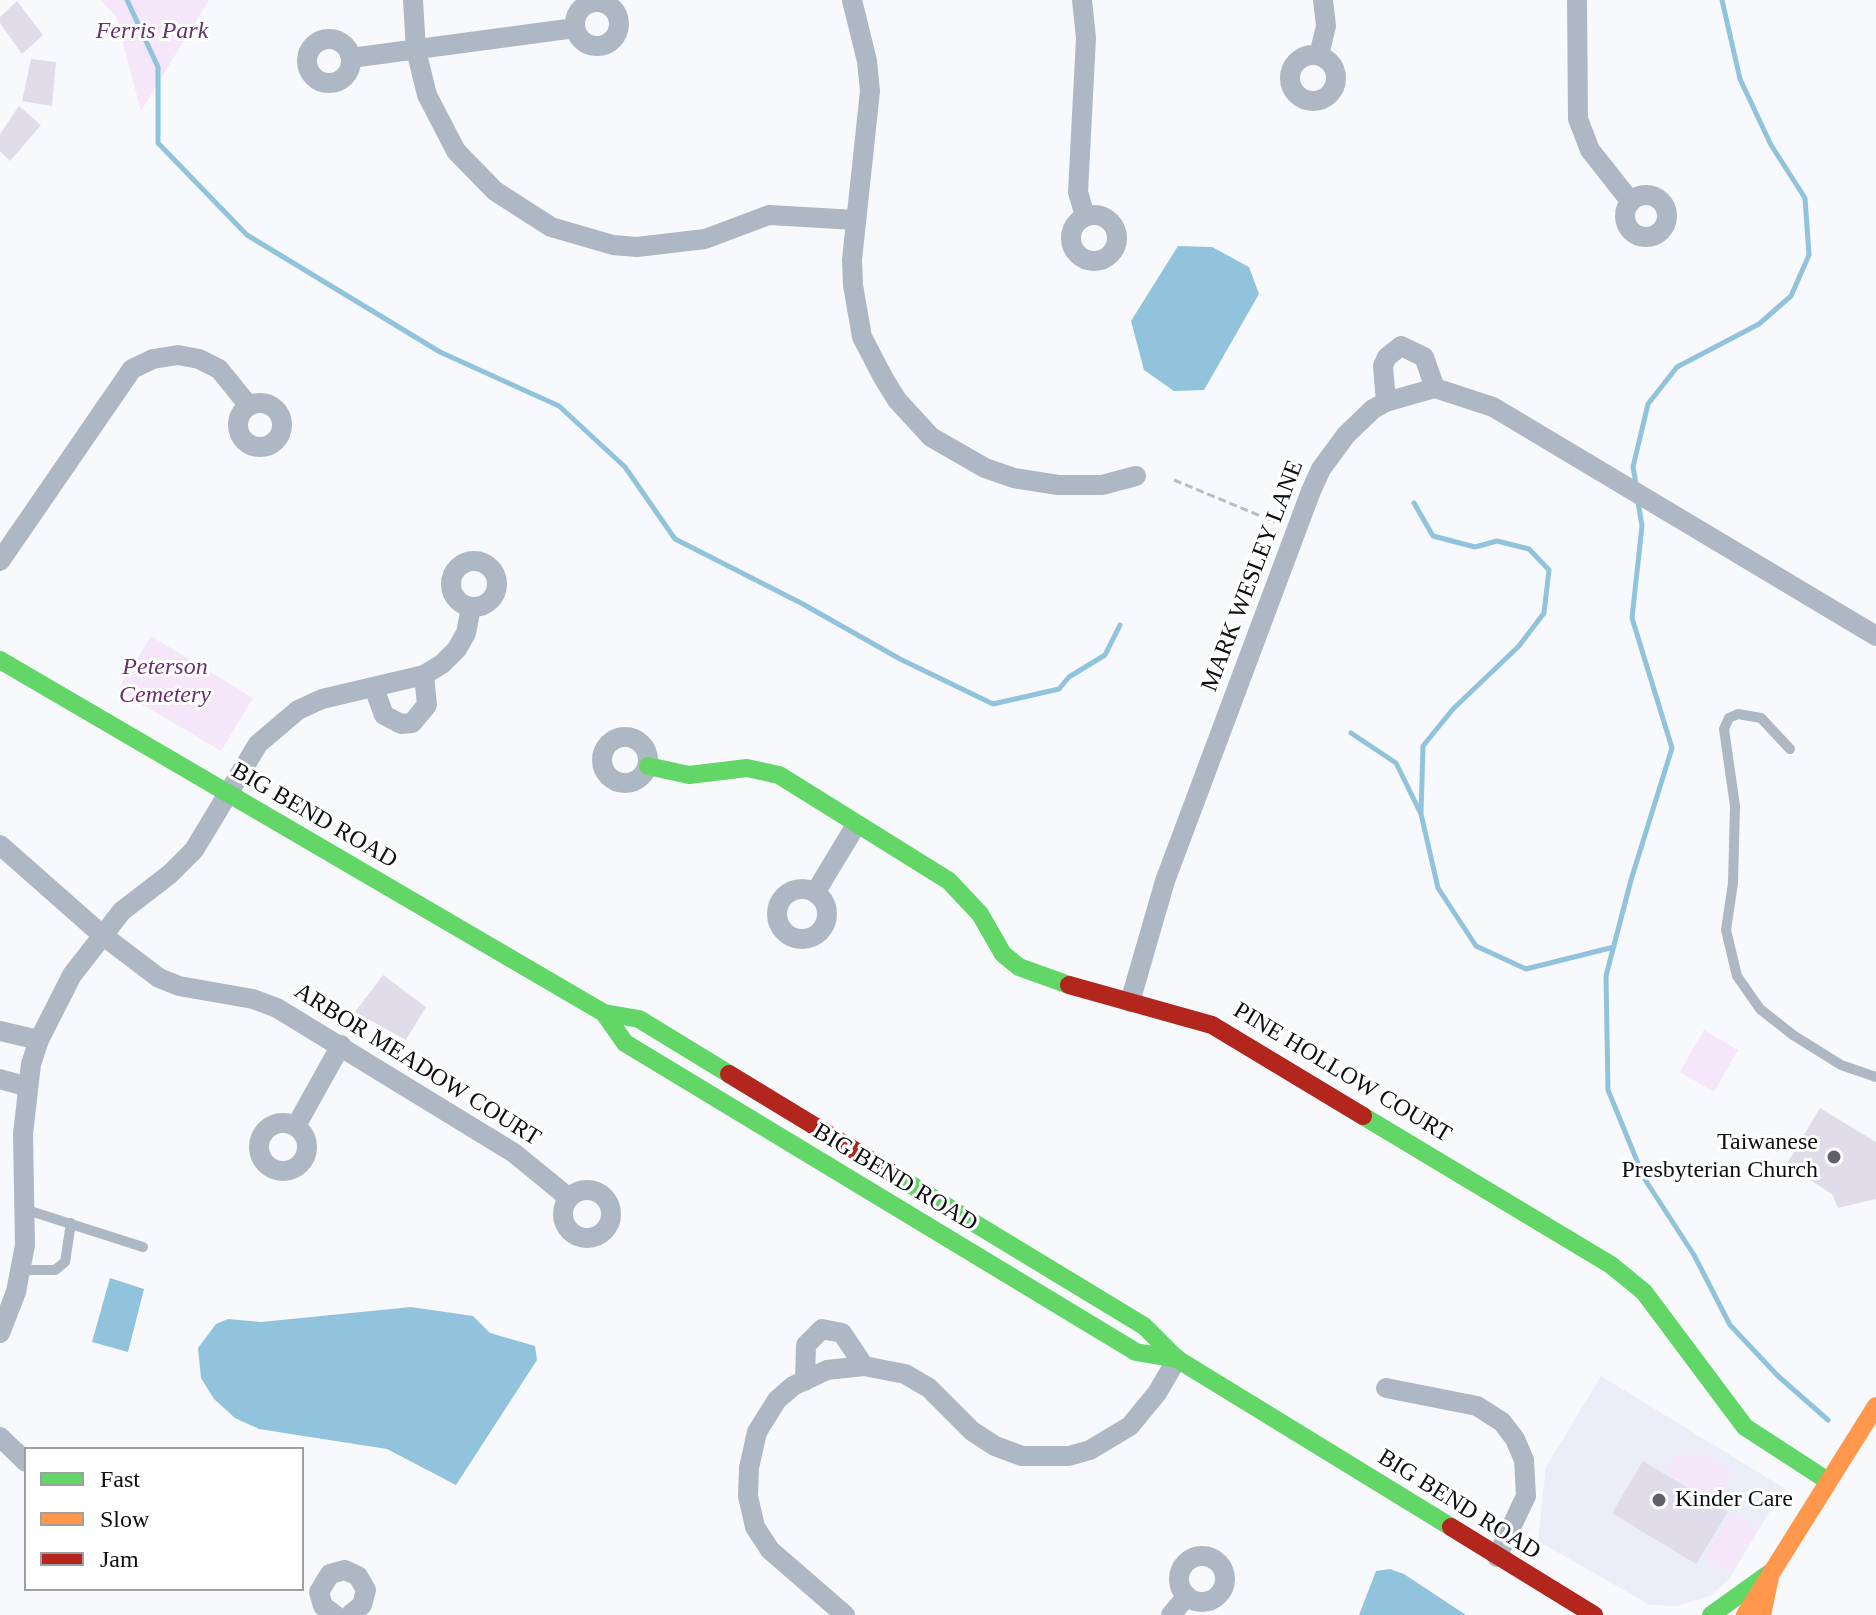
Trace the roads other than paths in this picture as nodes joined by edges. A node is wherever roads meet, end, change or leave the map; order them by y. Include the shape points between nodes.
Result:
1 (413, 0) edge
2 (852, 0) edge
3 (1082, 0) edge
4 (1323, 0) edge
5 (1577, 0) edge
6 (575, 28) dead end
7 (416, 50) junction
8 (1319, 55) dead end
9 (351, 58) dead end
10 (1631, 202) dead end
11 (1085, 216) dead end
12 (856, 220) junction
13 (1435, 388) junction
14 (1386, 402) junction
15 (249, 406) dead end
16 (1136, 476) dead end
17 (0, 561) edge
18 (471, 607) dead end
19 (1876, 636) edge
20 (0, 660) edge
21 (424, 675) junction
22 (374, 688) junction
23 (1790, 749) dead end
24 (648, 766) dead end
25 (229, 795) junction
26 (856, 825) junction
27 (0, 845) edge
28 (815, 893) dead end
29 (101, 934) junction
30 (1130, 1002) junction
31 (604, 1013) junction
32 (0, 1031) edge
33 (39, 1040) junction
34 (341, 1045) junction
35 (1876, 1077) edge
36 (0, 1079) edge
37 (28, 1087) junction
38 (296, 1126) dead end
39 (569, 1198) dead end
40 (27, 1210) junction
41 (71, 1223) junction
42 (143, 1247) dead end
43 (20, 1270) junction
44 (0, 1333) edge
45 (1177, 1359) junction
46 (864, 1366) junction
47 (805, 1381) junction
48 (1386, 1388) dead end
49 (1876, 1406) edge
50 (0, 1437) edge
51 (24, 1460) edge
52 (1828, 1481) junction
53 (1497, 1557) junction
54 (1771, 1572) junction
55 (1187, 1596) dead end
56 (1590, 1613) edge
57 (335, 1615) edge
58 (350, 1615) edge
59 (845, 1615) edge
60 (1171, 1615) edge
61 (1610, 1615) edge
62 (1711, 1615) edge
63 (1745, 1615) edge
64 (1762, 1615) edge

1 - 7 street
2 - 12 street via 870,91
3 - 11 street via 1086,38 1078,192
4 - 8 street via 1326,26
5 - 10 street via 1578,119 1590,150
6 - 7 street
7 - 9 street
7 - 12 street via 427,95 456,151 495,191 551,227 637,247 705,239 769,215
12 - 16 street via 853,285 862,337 897,400 931,437 960,457 1014,478 1088,485
13 - 14 street, MARK WESLEY LANE
13 - 14 street via 1424,357 1401,346 1383,366
13 - 19 street via 1493,407
14 - 30 street, MARK WESLEY LANE via 1346,435 1311,491 1165,881
15 - 17 street via 219,369 199,359 178,355 132,369
18 - 21 street via 457,649
20 - 25 main road, BIG BEND ROAD
21 - 22 street
21 - 22 street via 427,705 412,723 384,715
22 - 25 street via 298,710 258,744
23 - 35 lane via 1761,718 1738,714 1724,729 1735,806 1726,930 1737,976 1760,1009 1819,1053
24 - 26 main road, PINE HOLLOW COURT via 689,775 764,769
25 - 29 street via 194,850
25 - 31 main road, BIG BEND ROAD
26 - 28 street
26 - 30 main road, PINE HOLLOW COURT via 949,881 980,914 1003,954 1019,967
27 - 29 street, ARBOR MEADOW COURT
29 - 33 street via 72,975
29 - 34 street, ARBOR MEADOW COURT via 159,978 253,999
30 - 52 main road, PINE HOLLOW COURT via 1212,1025 1611,1265 1644,1292 1745,1427
31 - 45 main road, BIG BEND ROAD via 639,1019 1144,1326
31 - 45 main road, BIG BEND ROAD via 625,1043 1082,1320 1136,1352
32 - 33 street
33 - 37 street
34 - 38 street
34 - 39 street, ARBOR MEADOW COURT via 514,1153
36 - 37 street
37 - 40 street via 22,1168
40 - 41 lane
40 - 43 street
41 - 42 lane
41 - 43 lane via 65,1262 55,1270
43 - 44 street
45 - 46 street via 1149,1406 1130,1426 1090,1450 1045,1458 995,1446 929,1388 905,1374
45 - 53 main road, BIG BEND ROAD
46 - 47 street via 827,1370
46 - 47 street via 842,1333 822,1329 806,1345
47 - 59 street via 777,1400 757,1432 748,1496 755,1527 770,1550
48 - 53 street via 1477,1406 1502,1422 1515,1439 1524,1460 1526,1496
49 - 52 main road
50 - 51 street
52 - 54 main road
53 - 56 main road, BIG BEND ROAD
54 - 62 main road
54 - 63 main road
54 - 64 main road
55 - 60 street
56 - 61 main road, BIG BEND ROAD
57 - 58 street via 323,1606 319,1592 325,1578 345,1570 358,1576 366,1590 362,1605

